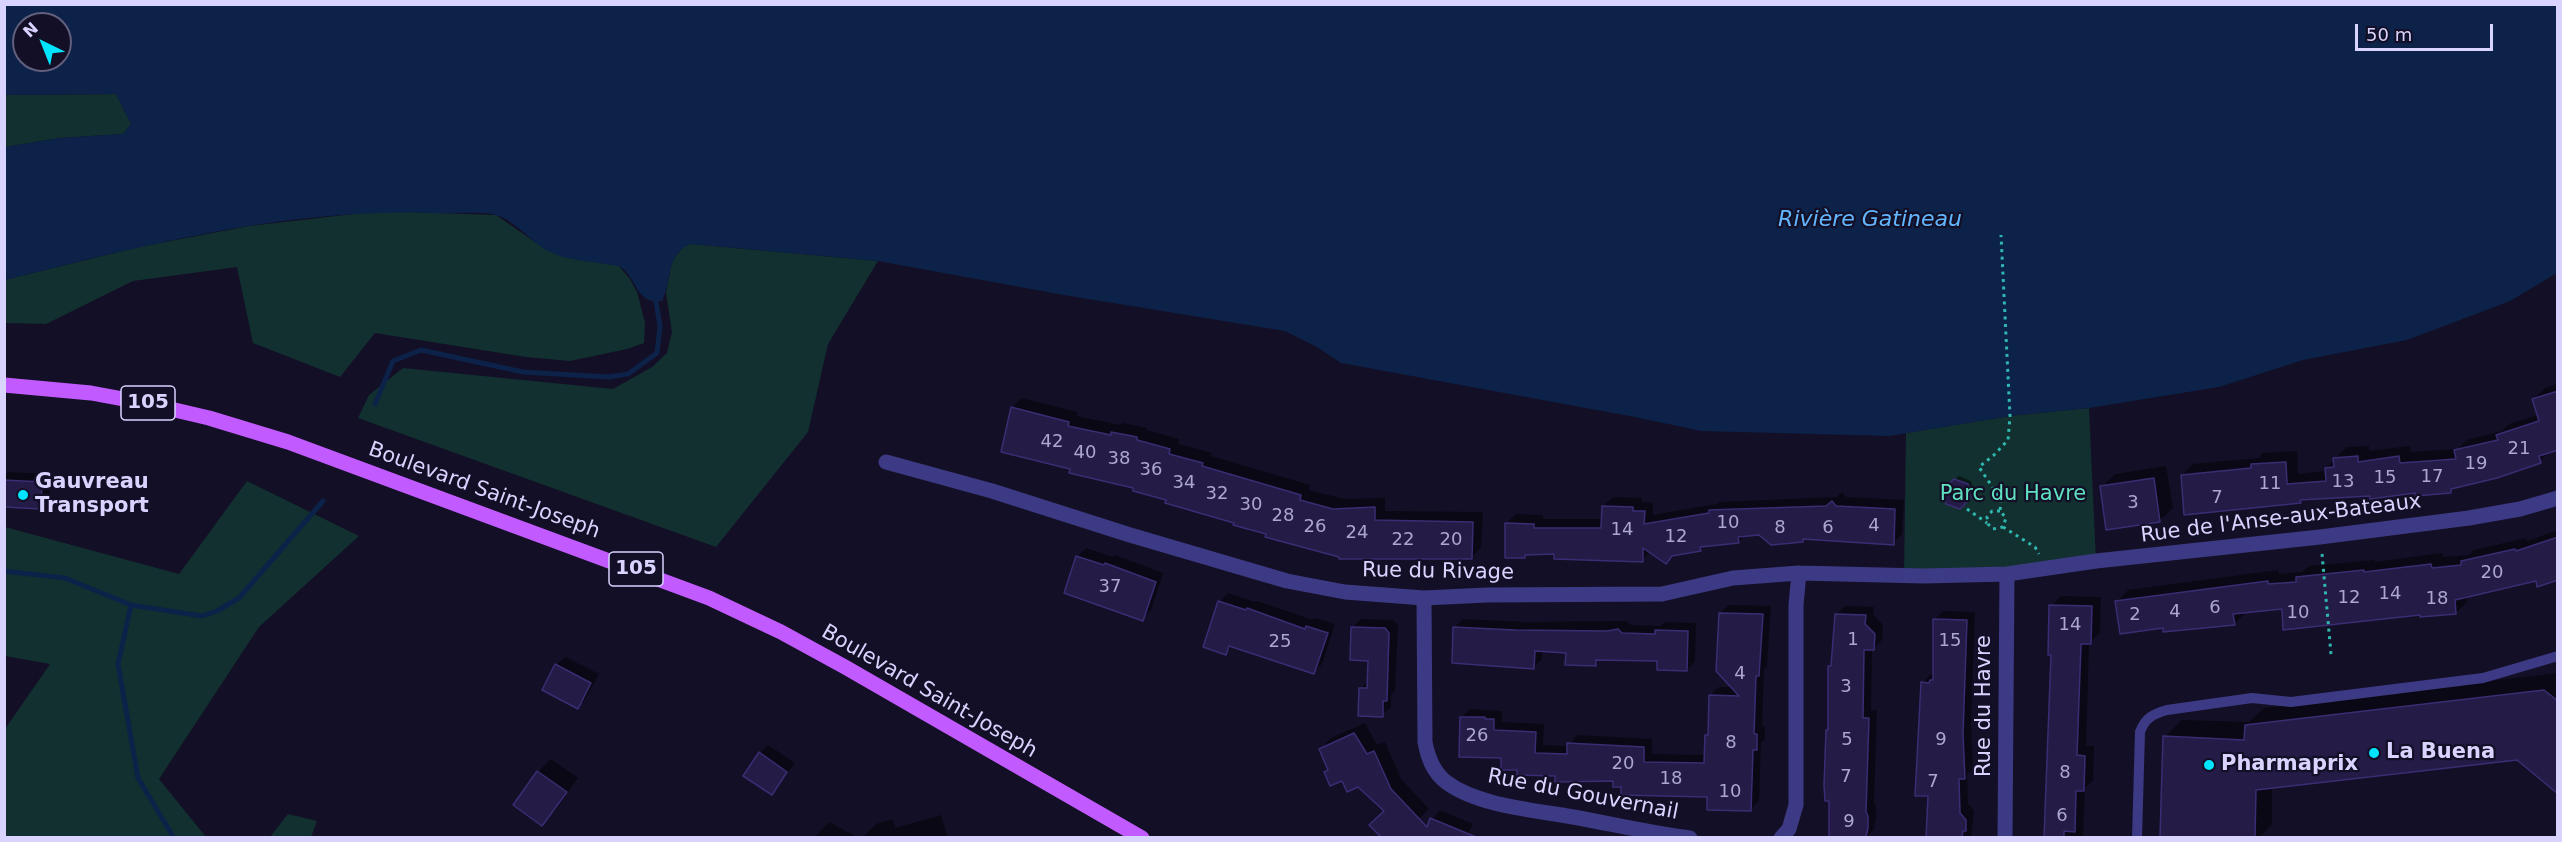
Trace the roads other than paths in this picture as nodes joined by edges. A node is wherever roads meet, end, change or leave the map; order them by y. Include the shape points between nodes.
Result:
1 (4, 386) edge
2 (886, 462) dead end
3 (2558, 498) edge
4 (1799, 573) junction
5 (2007, 574) junction
6 (1424, 598) junction
7 (2558, 656) edge
8 (1142, 837) edge
9 (1690, 837) edge
10 (1781, 837) edge
11 (2006, 837) edge
12 (2137, 837) edge

1 - 8 main road, Boulevard Saint-Joseph / 105 via 91,393 145,403 288,442 709,597 845,667
2 - 6 street, Rue du Rivage via 1287,581 1345,592
3 - 5 street, Rue de l'Anse-aux-Bateaux via 2469,518
4 - 5 street, Rue du Rivage
4 - 6 street, Rue du Rivage via 1733,578 1662,594
4 - 10 street via 1796,805 1790,829
5 - 11 street, Rue du Havre
6 - 9 street, Rue du Gouvernail via 1425,742 1431,765 1445,781 1465,792 1519,808
7 - 12 lane via 2483,678 2291,702 2252,698 2153,714 2140,732

